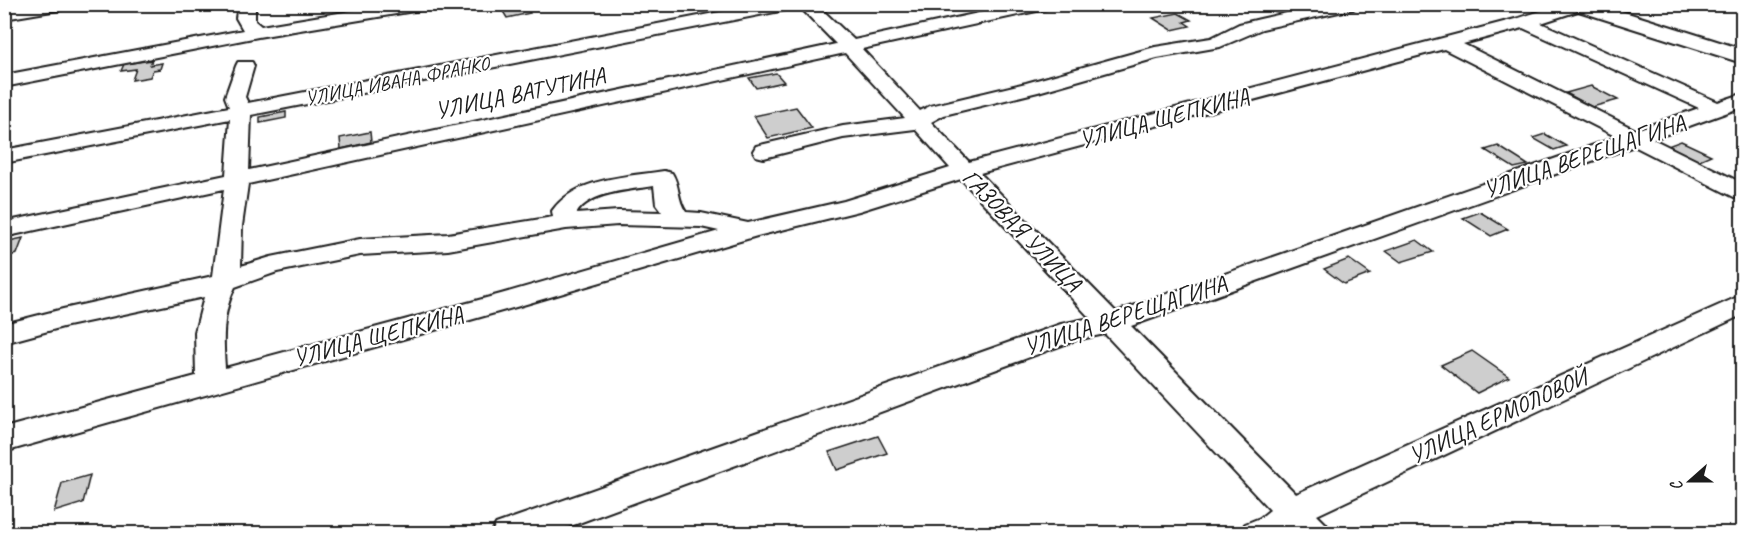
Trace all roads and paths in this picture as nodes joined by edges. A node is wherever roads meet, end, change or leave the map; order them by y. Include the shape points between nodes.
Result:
1 (64, 4) edge
2 (247, 4) edge
3 (426, 4) edge
4 (790, 4) edge
5 (806, 4) edge
6 (1046, 4) edge
7 (1353, 4) edge
8 (1577, 5) edge
9 (4, 14) edge
10 (1525, 22) junction
11 (258, 32) junction
12 (1447, 43) junction
13 (849, 46) junction
14 (1743, 56) edge
15 (245, 66) dead end
16 (4, 81) edge
17 (1743, 100) edge
18 (1717, 109) junction
19 (241, 112) junction
20 (920, 122) junction
21 (1635, 138) junction
22 (764, 151) dead end
23 (4, 157) edge
24 (965, 171) junction
25 (237, 181) junction
26 (1743, 192) edge
27 (678, 218) junction
28 (566, 222) junction
29 (4, 230) edge
30 (750, 230) junction
31 (225, 281) junction
32 (1743, 304) edge
33 (1112, 323) junction
34 (4, 334) edge
35 (211, 381) junction
36 (4, 440) edge
37 (1294, 510) junction
38 (508, 534) edge
39 (1257, 534) edge
40 (1314, 534) edge

1 - 9 street
2 - 11 street via 243,18 247,26
3 - 11 street
4 - 19 street, УЛИЦА ИВАНА ФРАНКО
5 - 13 street, ГАЗОВАЯ УЛИЦА
6 - 13 street, УЛИЦА ВАТУТИНА
7 - 20 street via 1260,24 1214,43 1155,53 937,110
8 - 10 street, УЛИЦА ЩЕПКИНА
8 - 14 main road
10 - 12 street, УЛИЦА ЩЕПКИНА
10 - 18 street
11 - 16 street
12 - 21 street
12 - 24 street, УЛИЦА ЩЕПКИНА
13 - 20 street, ГАЗОВАЯ УЛИЦА
13 - 25 street, УЛИЦА ВАТУТИНА
15 - 19 street via 235,98
17 - 18 street, УЛИЦА ВЕРЕЩАГИНА
18 - 21 street, УЛИЦА ВЕРЕЩАГИНА
19 - 23 street, УЛИЦА ИВАНА ФРАНКО
19 - 25 street
20 - 22 street via 843,132
20 - 24 street, ГАЗОВАЯ УЛИЦА
21 - 26 street
21 - 33 street, УЛИЦА ВЕРЕЩАГИНА
24 - 30 street, УЛИЦА ЩЕПКИНА via 851,206
24 - 33 street, ГАЗОВАЯ УЛИЦА
25 - 29 street, УЛИЦА ВАТУТИНА
25 - 31 street
27 - 28 street, УЛИЦА ЩЕПКИНА
27 - 28 street via 668,204 664,178 588,193 564,211
27 - 30 street, УЛИЦА ЩЕПКИНА
28 - 31 street, УЛИЦА ЩЕПКИНА via 448,242 360,247 317,254
30 - 35 street, УЛИЦА ЩЕПКИНА
31 - 34 street, УЛИЦА ЩЕПКИНА
31 - 35 street via 216,299 209,332
32 - 37 street, УЛИЦА ЕРМОЛОВОЙ
33 - 37 street, ГАЗОВАЯ УЛИЦА
33 - 38 street, УЛИЦА ВЕРЕЩАГИНА via 1071,331
35 - 36 street, УЛИЦА ЩЕПКИНА
37 - 39 street, УЛИЦА ЕРМОЛОВОЙ via 1272,528
37 - 40 street, ГАЗОВАЯ УЛИЦА

